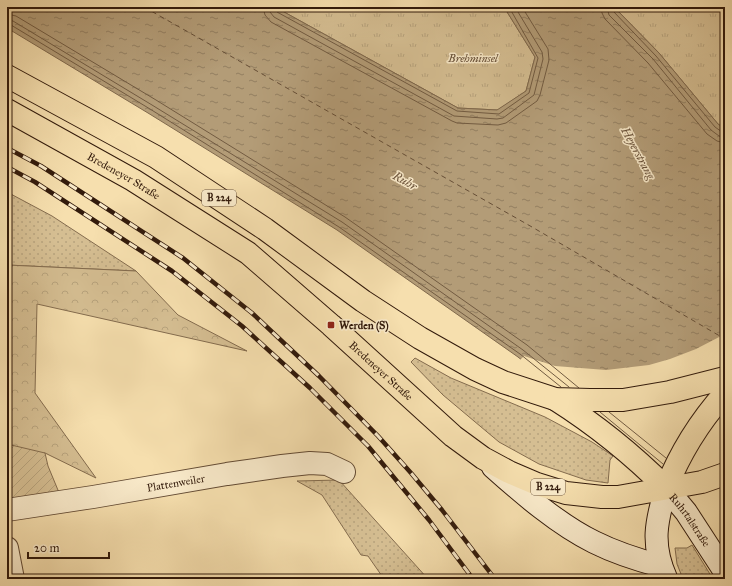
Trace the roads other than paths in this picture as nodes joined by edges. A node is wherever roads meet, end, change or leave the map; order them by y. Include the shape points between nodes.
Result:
1 (7, 76) edge
2 (7, 110) edge
3 (725, 378) edge
4 (725, 394) edge
5 (550, 397) junction
6 (483, 458) junction
7 (344, 472) dead end
8 (725, 474) edge
9 (661, 493) junction
10 (7, 510) edge
11 (7, 548) edge
12 (725, 572) edge
13 (664, 573) edge
14 (13, 579) edge

1 - 5 main road, B 224 via 156,157 265,229 363,301 420,338 503,382
2 - 6 main road, Bredeneyer Straße / B 224 via 133,180 248,253 453,436
3 - 5 main road, B 224 via 670,392 623,400
4 - 9 main road via 689,441
5 - 9 main road via 630,453
6 - 9 main road, Bredeneyer Straße / B 224 via 537,484 566,492 602,497
6 - 13 main road via 542,508 593,542
7 - 10 main road, Plattenweiler via 327,464 282,466
8 - 9 main road, Bredeneyer Straße / B 224
9 - 12 main road, Ruhrtalstraße via 686,512
9 - 13 main road, Ruhrtalstraße via 656,538 657,552
11 - 14 main road

